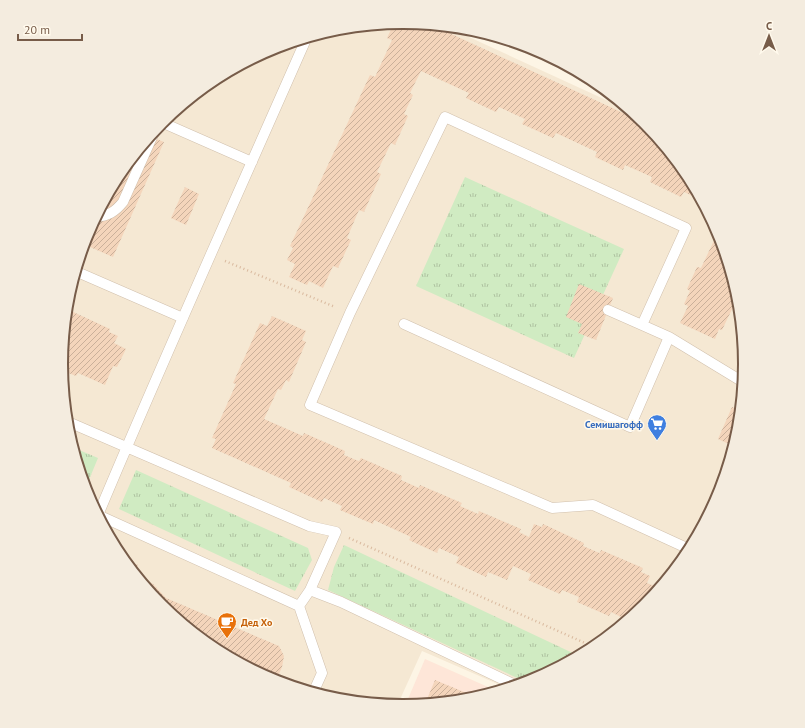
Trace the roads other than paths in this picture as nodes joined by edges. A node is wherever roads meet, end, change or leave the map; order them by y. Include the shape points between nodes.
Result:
1 (304, 44) edge
2 (168, 125) edge
3 (147, 147) edge
4 (252, 162) junction
5 (102, 216) edge
6 (80, 273) edge
7 (608, 310) dead end
8 (184, 318) junction
9 (404, 324) dead end
10 (642, 325) junction
11 (669, 337) junction
12 (737, 379) edge
13 (73, 424) edge
14 (127, 448) junction
15 (101, 509) edge
16 (105, 518) edge
17 (683, 546) edge
18 (310, 590) junction
19 (299, 606) junction
20 (507, 682) edge
21 (315, 688) edge

1 - 4 lane
2 - 4 lane
3 - 5 lane via 123,202 109,215
4 - 8 lane
6 - 8 lane
7 - 10 lane
8 - 14 lane
9 - 11 lane via 630,427
10 - 11 lane
10 - 17 lane via 686,228 445,116 350,313 310,405 552,508 593,505
11 - 12 lane
13 - 14 lane
14 - 15 lane
14 - 18 lane via 309,526 336,532
16 - 19 lane
18 - 19 lane
18 - 20 lane via 341,602
19 - 21 lane via 322,673

